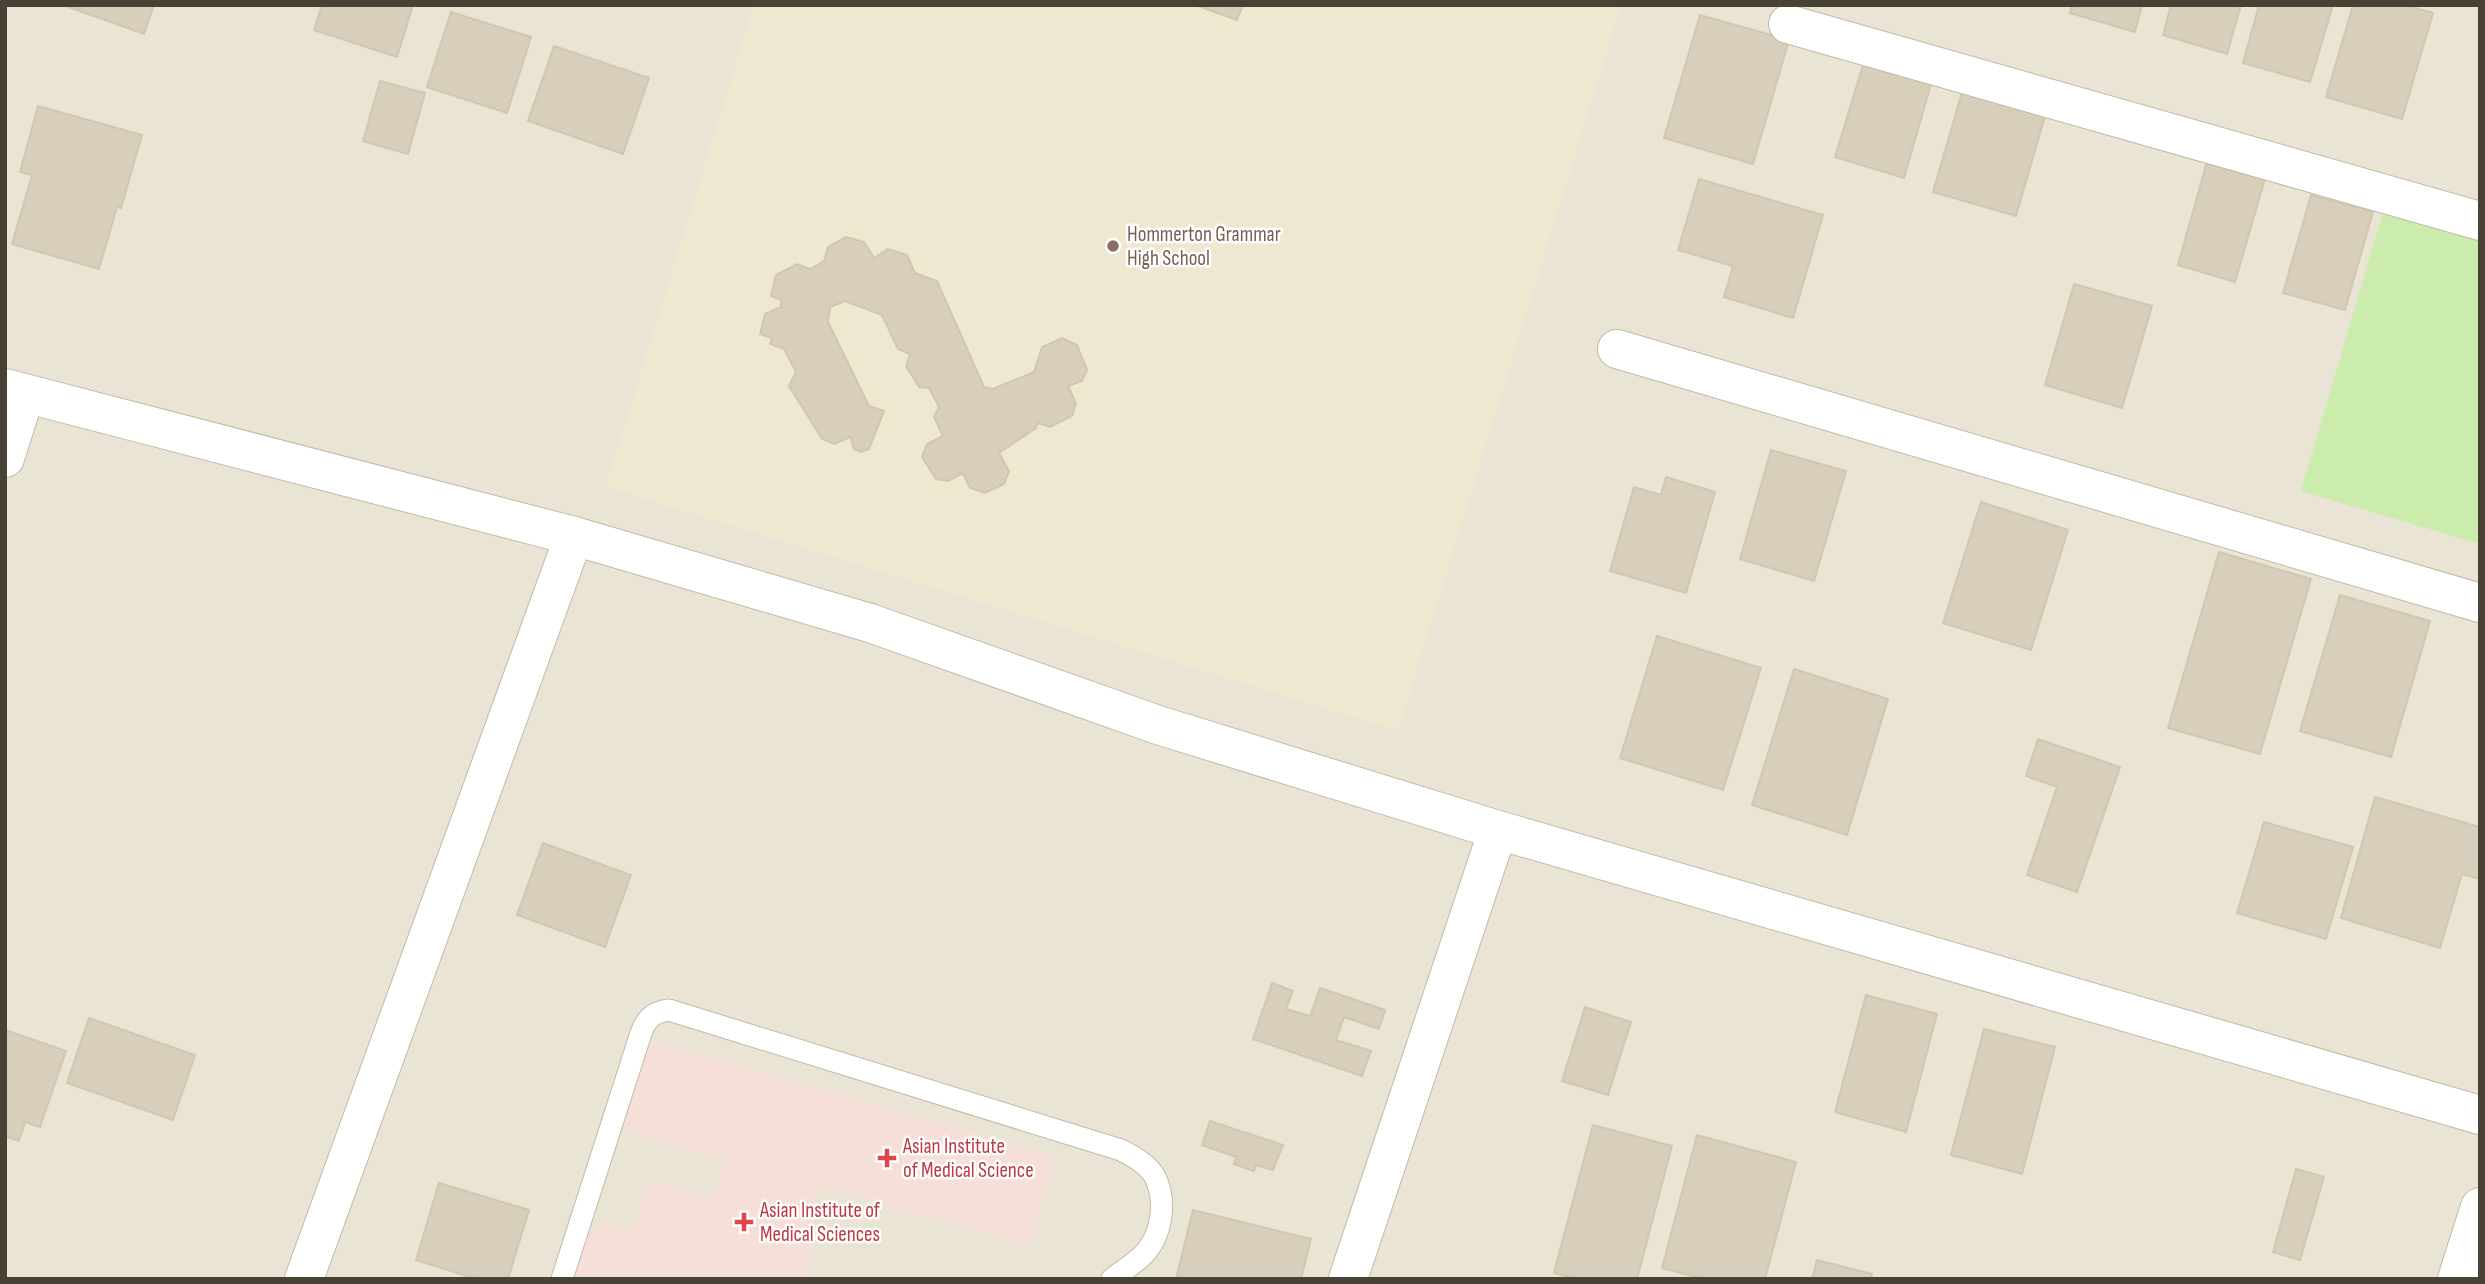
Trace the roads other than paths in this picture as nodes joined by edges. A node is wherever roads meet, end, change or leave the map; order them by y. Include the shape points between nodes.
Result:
1 (1788, 24) dead end
2 (2480, 221) edge
3 (1617, 349) dead end
4 (15, 391) edge
5 (5, 458) edge
6 (573, 536) junction
7 (2480, 603) edge
8 (1498, 830) junction
9 (2480, 1115) edge
10 (2480, 1208) edge
11 (304, 1279) edge
12 (562, 1279) edge
13 (1112, 1279) edge
14 (1348, 1279) edge
15 (2457, 1279) edge

1 - 2 street
3 - 7 street
4 - 5 street
4 - 6 street
6 - 8 street via 870,623 1158,725
6 - 11 street
8 - 9 street
8 - 14 street
10 - 15 street
12 - 13 lane via 640,1033 646,1020 669,1010 1121,1150 1139,1160 1155,1176 1162,1197 1160,1224 1144,1254

